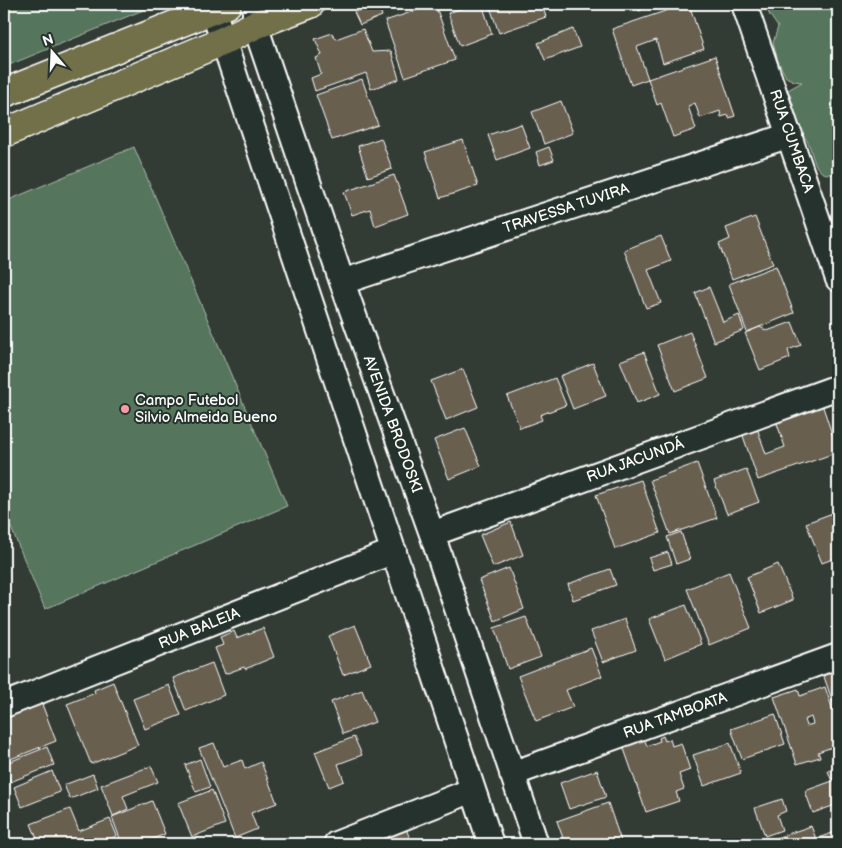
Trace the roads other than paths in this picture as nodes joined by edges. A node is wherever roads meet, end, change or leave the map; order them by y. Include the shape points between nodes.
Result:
1 (310, 4) edge
2 (744, 4) edge
3 (217, 6) edge
4 (254, 14) edge
5 (223, 41) junction
6 (4, 93) edge
7 (4, 132) edge
8 (790, 135) junction
9 (838, 279) edge
10 (342, 282) junction
11 (838, 387) edge
12 (432, 534) junction
13 (394, 551) junction
14 (838, 656) edge
15 (4, 705) edge
16 (512, 774) junction
17 (473, 790) junction
18 (336, 844) edge
19 (492, 844) edge
20 (536, 844) edge

1 - 4 main road
2 - 8 street, RUA CUMBACA
3 - 5 street
3 - 6 main road
4 - 5 main road
4 - 10 street, AVENIDA BRODOSKI
5 - 7 main road
5 - 13 street
8 - 9 street, RUA CUMBACA
8 - 10 street, TRAVESSA TUVIRA
10 - 12 street, AVENIDA BRODOSKI
11 - 12 street, RUA JACUNDÁ
12 - 16 street, AVENIDA BRODOSKI
13 - 15 street, RUA BALEIA
13 - 17 street
14 - 16 street, RUA TAMBOATA
16 - 20 street, AVENIDA BRODOSKI
17 - 18 street
17 - 19 street

